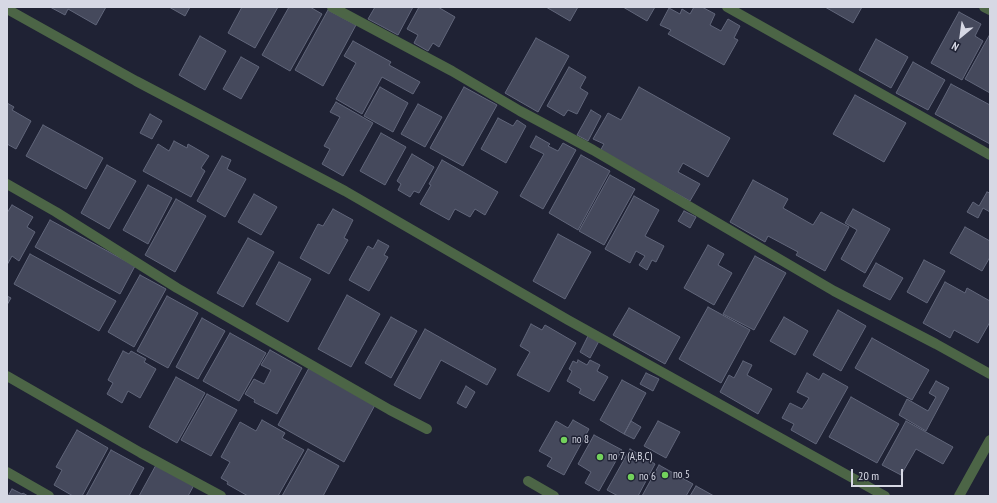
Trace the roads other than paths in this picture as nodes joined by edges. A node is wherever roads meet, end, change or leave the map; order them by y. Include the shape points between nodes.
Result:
1 (332, 7) edge
2 (727, 7) edge
3 (984, 7) edge
4 (7, 9) edge
5 (990, 10) edge
6 (990, 155) edge
7 (7, 184) edge
8 (990, 374) edge
9 (7, 376) edge
10 (427, 429) dead end
11 (990, 440) edge
12 (7, 472) edge
13 (528, 481) dead end
14 (50, 496) edge
15 (221, 496) edge
16 (554, 496) edge
17 (885, 496) edge
18 (959, 496) edge

1 - 8 street via 593,150 834,291
2 - 6 street
3 - 5 street
4 - 17 street via 136,81 345,191 568,320
7 - 10 street via 177,288
9 - 15 street
11 - 18 street
12 - 14 street
13 - 16 street

